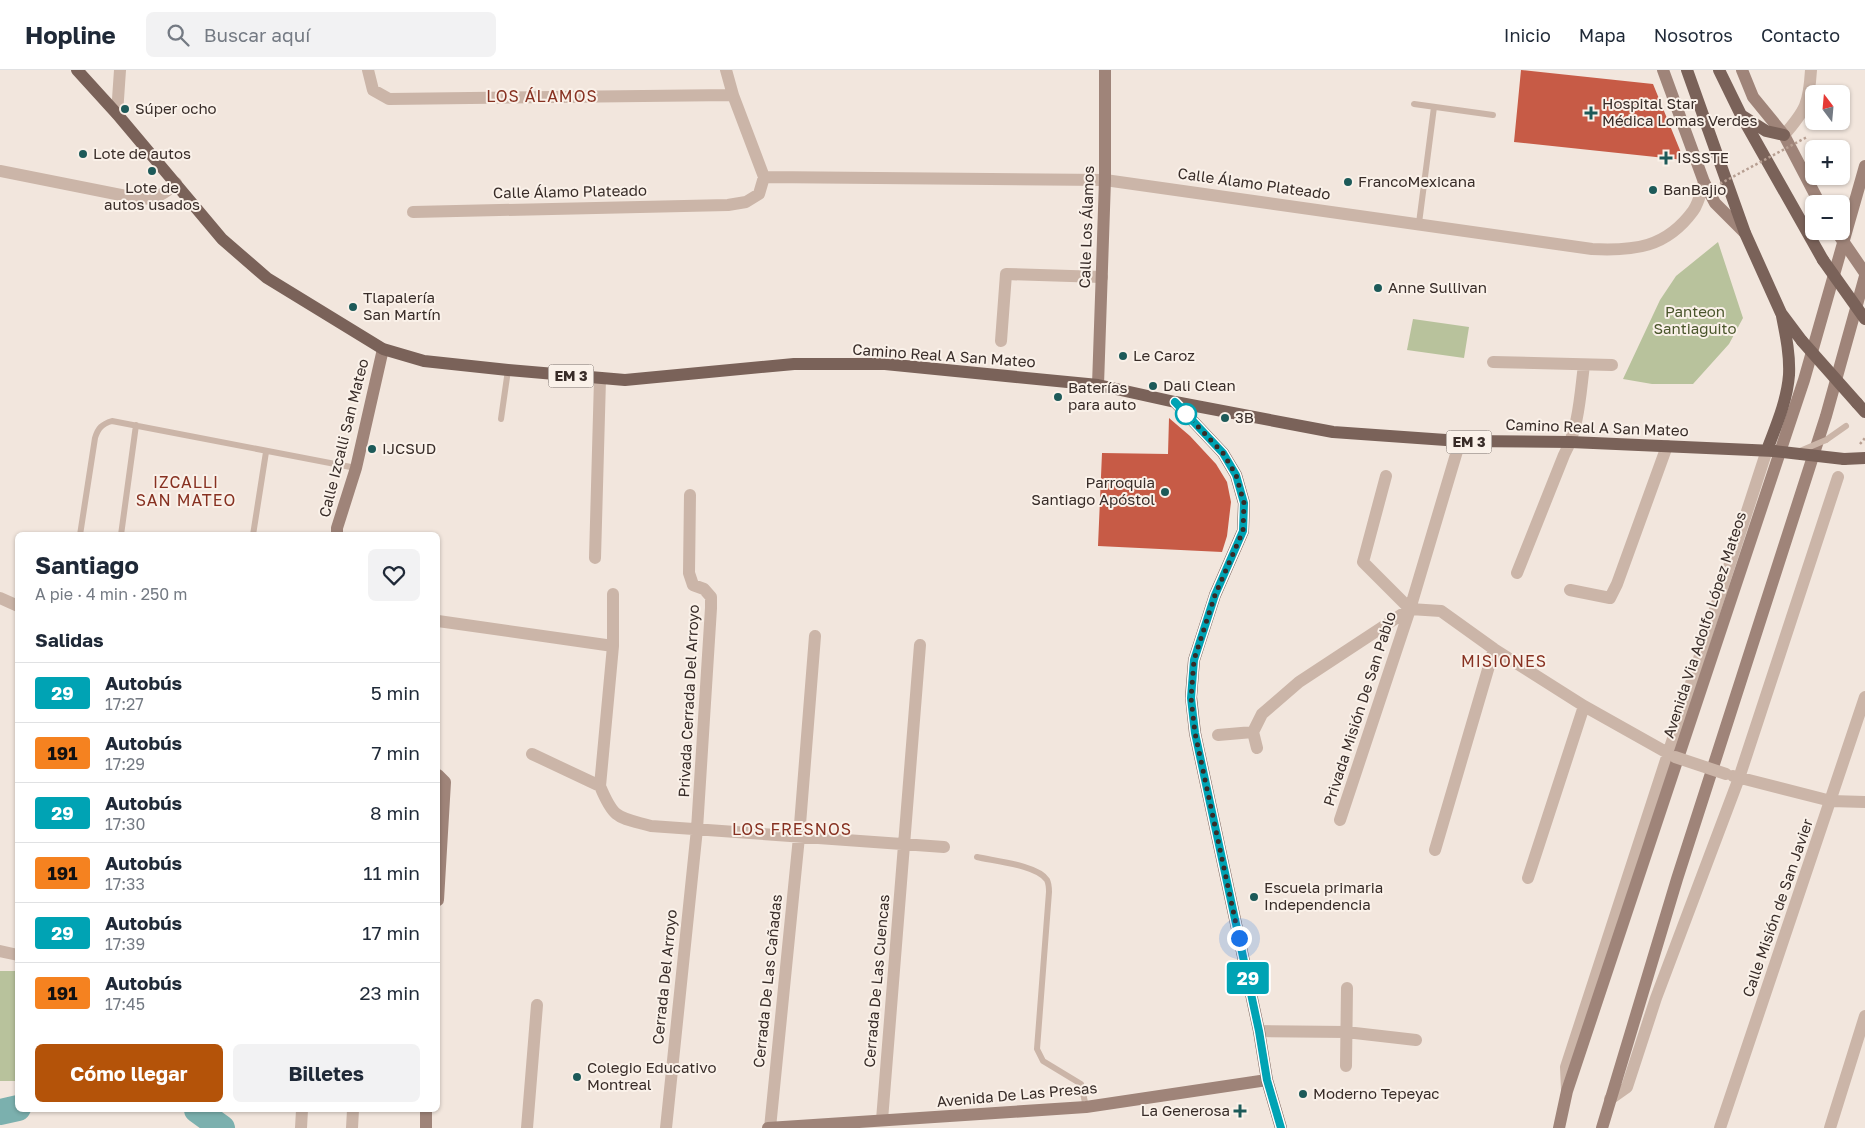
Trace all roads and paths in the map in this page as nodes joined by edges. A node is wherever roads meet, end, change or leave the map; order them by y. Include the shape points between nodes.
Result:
1 (77, 70) edge
2 (120, 70) edge
3 (368, 70) edge
4 (726, 70) edge
5 (1105, 70) edge
6 (1663, 70) edge
7 (1687, 70) edge
8 (1720, 70) edge
9 (1742, 70) edge
10 (1811, 70) edge
11 (733, 95) junction
12 (1414, 104) dead end
13 (1434, 107) junction
14 (117, 114) junction
15 (1493, 114) dead end
16 (1740, 115) junction
17 (1784, 135) junction
18 (1807, 138) dead end
19 (1865, 166) edge
20 (0, 171) edge
21 (764, 177) junction
22 (1105, 180) junction
23 (1704, 182) junction
24 (176, 184) junction
25 (1691, 185) dead end
26 (1815, 195) edge
27 (413, 212) dead end
28 (1419, 223) junction
29 (1745, 233) junction
30 (1842, 240) edge
31 (1865, 274) edge
32 (1102, 277) junction
33 (1782, 313) junction
34 (1865, 319) edge
35 (1001, 341) dead end
36 (383, 349) junction
37 (1493, 362) dead end
38 (1584, 365) junction
39 (1612, 365) dead end
40 (508, 370) junction
41 (600, 378) junction
42 (1098, 385) junction
43 (1175, 402) junction
44 (1861, 407) edge
45 (501, 419) dead end
46 (136, 425) junction
47 (1846, 426) dead end
48 (1460, 442) junction
49 (1571, 442) junction
50 (1666, 446) junction
51 (1771, 450) junction
52 (266, 452) junction
53 (1794, 454) junction
54 (1865, 458) edge
55 (356, 468) junction
56 (1386, 476) dead end
57 (1838, 477) dead end
58 (690, 495) dead end
59 (80, 532) edge
60 (121, 532) edge
61 (253, 532) edge
62 (337, 532) edge
63 (595, 558) dead end
64 (1518, 573) dead end
65 (1570, 590) dead end
66 (613, 594) dead end
67 (0, 598) edge
68 (15, 605) edge
69 (1410, 610) junction
70 (440, 621) edge
71 (815, 636) dead end
72 (920, 645) dead end
73 (612, 646) junction
74 (1494, 648) junction
75 (1865, 697) edge
76 (1584, 706) junction
77 (1253, 732) junction
78 (1218, 735) dead end
79 (1257, 748) dead end
80 (532, 754) dead end
81 (1671, 756) junction
82 (440, 777) edge
83 (1740, 778) junction
84 (600, 786) junction
85 (1831, 801) junction
86 (1865, 802) edge
87 (1340, 820) dead end
88 (697, 829) junction
89 (799, 837) junction
90 (904, 844) junction
91 (944, 847) dead end
92 (1435, 850) dead end
93 (977, 857) dead end
94 (440, 866) edge
95 (1528, 878) dead end
96 (0, 951) edge
97 (15, 954) edge
98 (1347, 988) dead end
99 (537, 1005) dead end
100 (1865, 1016) edge
101 (1259, 1031) junction
102 (1346, 1032) junction
103 (1416, 1040) dead end
104 (1346, 1066) dead end
105 (1267, 1080) junction
106 (1567, 1091) junction
107 (1610, 1099) junction
108 (1086, 1108) junction
109 (302, 1112) edge
110 (353, 1112) edge
111 (426, 1112) edge
112 (882, 1120) junction
113 (913, 1124) edge
114 (301, 1128) edge
115 (352, 1128) edge
116 (426, 1128) edge
117 (527, 1128) edge
118 (666, 1128) edge
119 (769, 1128) edge
120 (1281, 1128) edge
121 (1558, 1128) edge
122 (1602, 1128) edge
123 (1720, 1128) edge
124 (1830, 1128) edge

1 - 14 main road, Camino Real A San Mateo / EM 3
2 - 14 street
3 - 11 street via 373,90 389,99
4 - 11 street
5 - 22 main road, Calle Los Álamos
6 - 23 main road
7 - 29 main road
8 - 16 main road
9 - 17 main road via 1753,97
10 - 17 street via 1806,107
11 - 21 street
12 - 13 lane
13 - 15 lane
13 - 28 lane
14 - 24 main road, Camino Real A San Mateo / EM 3
16 - 17 main road via 1766,131
16 - 34 main road, bridge via 1823,260
17 - 26 main road
18 - 25 path, bridge via 1714,187
19 - 106 main road, Avenida Via Adolfo López Mateos via 1804,380
20 - 24 street via 142,199 165,194
21 - 22 street, Calle Álamo Plateado
21 - 27 street, Calle Álamo Plateado via 759,194 746,202 728,204
22 - 28 street, Calle Álamo Plateado
22 - 32 main road, Calle Los Álamos
23 - 28 street, Calle Álamo Plateado via 1694,210 1678,227 1645,247 1621,250 1592,248
23 - 29 main road via 1715,203
24 - 36 main road, Camino Real A San Mateo / EM 3 via 222,238 267,278
29 - 33 main road
30 - 31 main road, bridge
31 - 107 main road via 1826,416
32 - 35 street via 1006,274
32 - 42 main road, Calle Los Álamos
33 - 44 main road, bridge via 1802,341
33 - 51 main road via 1789,375
36 - 40 main road, Camino Real A San Mateo / EM 3 via 424,361
36 - 55 main road, Calle Izcalli San Mateo
37 - 38 street
38 - 39 street
38 - 49 street
40 - 41 main road, Camino Real A San Mateo / EM 3
40 - 45 lane
41 - 42 main road, Camino Real A San Mateo / EM 3 via 625,380 794,364 876,364
41 - 63 street
42 - 43 main road, Camino Real A San Mateo / EM 3
43 - 48 main road, Camino Real A San Mateo / EM 3 via 1332,432
43 - 101 main road via 1223,453 1236,475 1244,503 1243,531 1215,595 1194,660 1191,698 1195,733
46 - 52 lane
46 - 59 lane via 112,421 98,429
46 - 60 lane
47 - 53 lane, bridge via 1826,440
48 - 49 main road, Camino Real A San Mateo / EM 3
48 - 69 street, Privada Misión De San Pablo
49 - 50 main road, Camino Real A San Mateo / EM 3
49 - 64 street
50 - 51 main road, Camino Real A San Mateo / EM 3
50 - 65 street via 1610,598
51 - 53 main road, Camino Real A San Mateo, bridge
51 - 81 street, Avenida Via Adolfo López Mateos
52 - 55 lane
52 - 61 lane
53 - 54 main road, Camino Real A San Mateo, bridge
55 - 62 main road, Calle Izcalli San Mateo
56 - 69 street via 1363,562
57 - 83 street
58 - 88 street, Privada Cerrada Del Arroyo via 688,573 693,585 704,589 711,597 712,608
66 - 73 street
67 - 68 street
69 - 74 street via 1441,611
69 - 77 street via 1299,682 1262,714
69 - 87 street, Privada Misión De San Pablo
70 - 73 street
71 - 89 street, Cerrada De Las Cañadas
72 - 90 street, Cerrada De Las Cuencas
73 - 84 street
74 - 76 street
74 - 92 street
75 - 85 street, Calle Misión de San Javier
76 - 81 street
76 - 95 street
77 - 78 street
77 - 79 street
80 - 84 street
81 - 83 street, bridge
81 - 106 street, Avenida Via Adolfo López Mateos via 1566,1067
82 - 94 main road via 445,782
83 - 85 street
83 - 107 street via 1656,998 1627,1087
84 - 88 street via 618,816 651,826
85 - 86 street
85 - 123 street, Calle Misión de San Javier
88 - 89 street
88 - 118 street, Cerrada Del Arroyo
89 - 90 street
89 - 119 street, Cerrada De Las Cañadas
90 - 91 street
90 - 112 street, Cerrada De Las Cuencas
93 - 108 lane via 1032,869 1048,882 1037,1049 1043,1061 1082,1084
96 - 97 street
98 - 102 street
99 - 117 street
100 - 124 street
101 - 102 street
101 - 105 main road
102 - 103 street
102 - 104 street
105 - 108 main road, Avenida De Las Presas
105 - 120 main road
106 - 121 main road, Avenida Via Adolfo López Mateos
107 - 122 main road
108 - 113 main road, Avenida De Las Presas
109 - 114 street
110 - 115 street
111 - 116 main road
112 - 113 main road, Avenida De Las Presas
112 - 119 main road, Avenida De Las Presas

